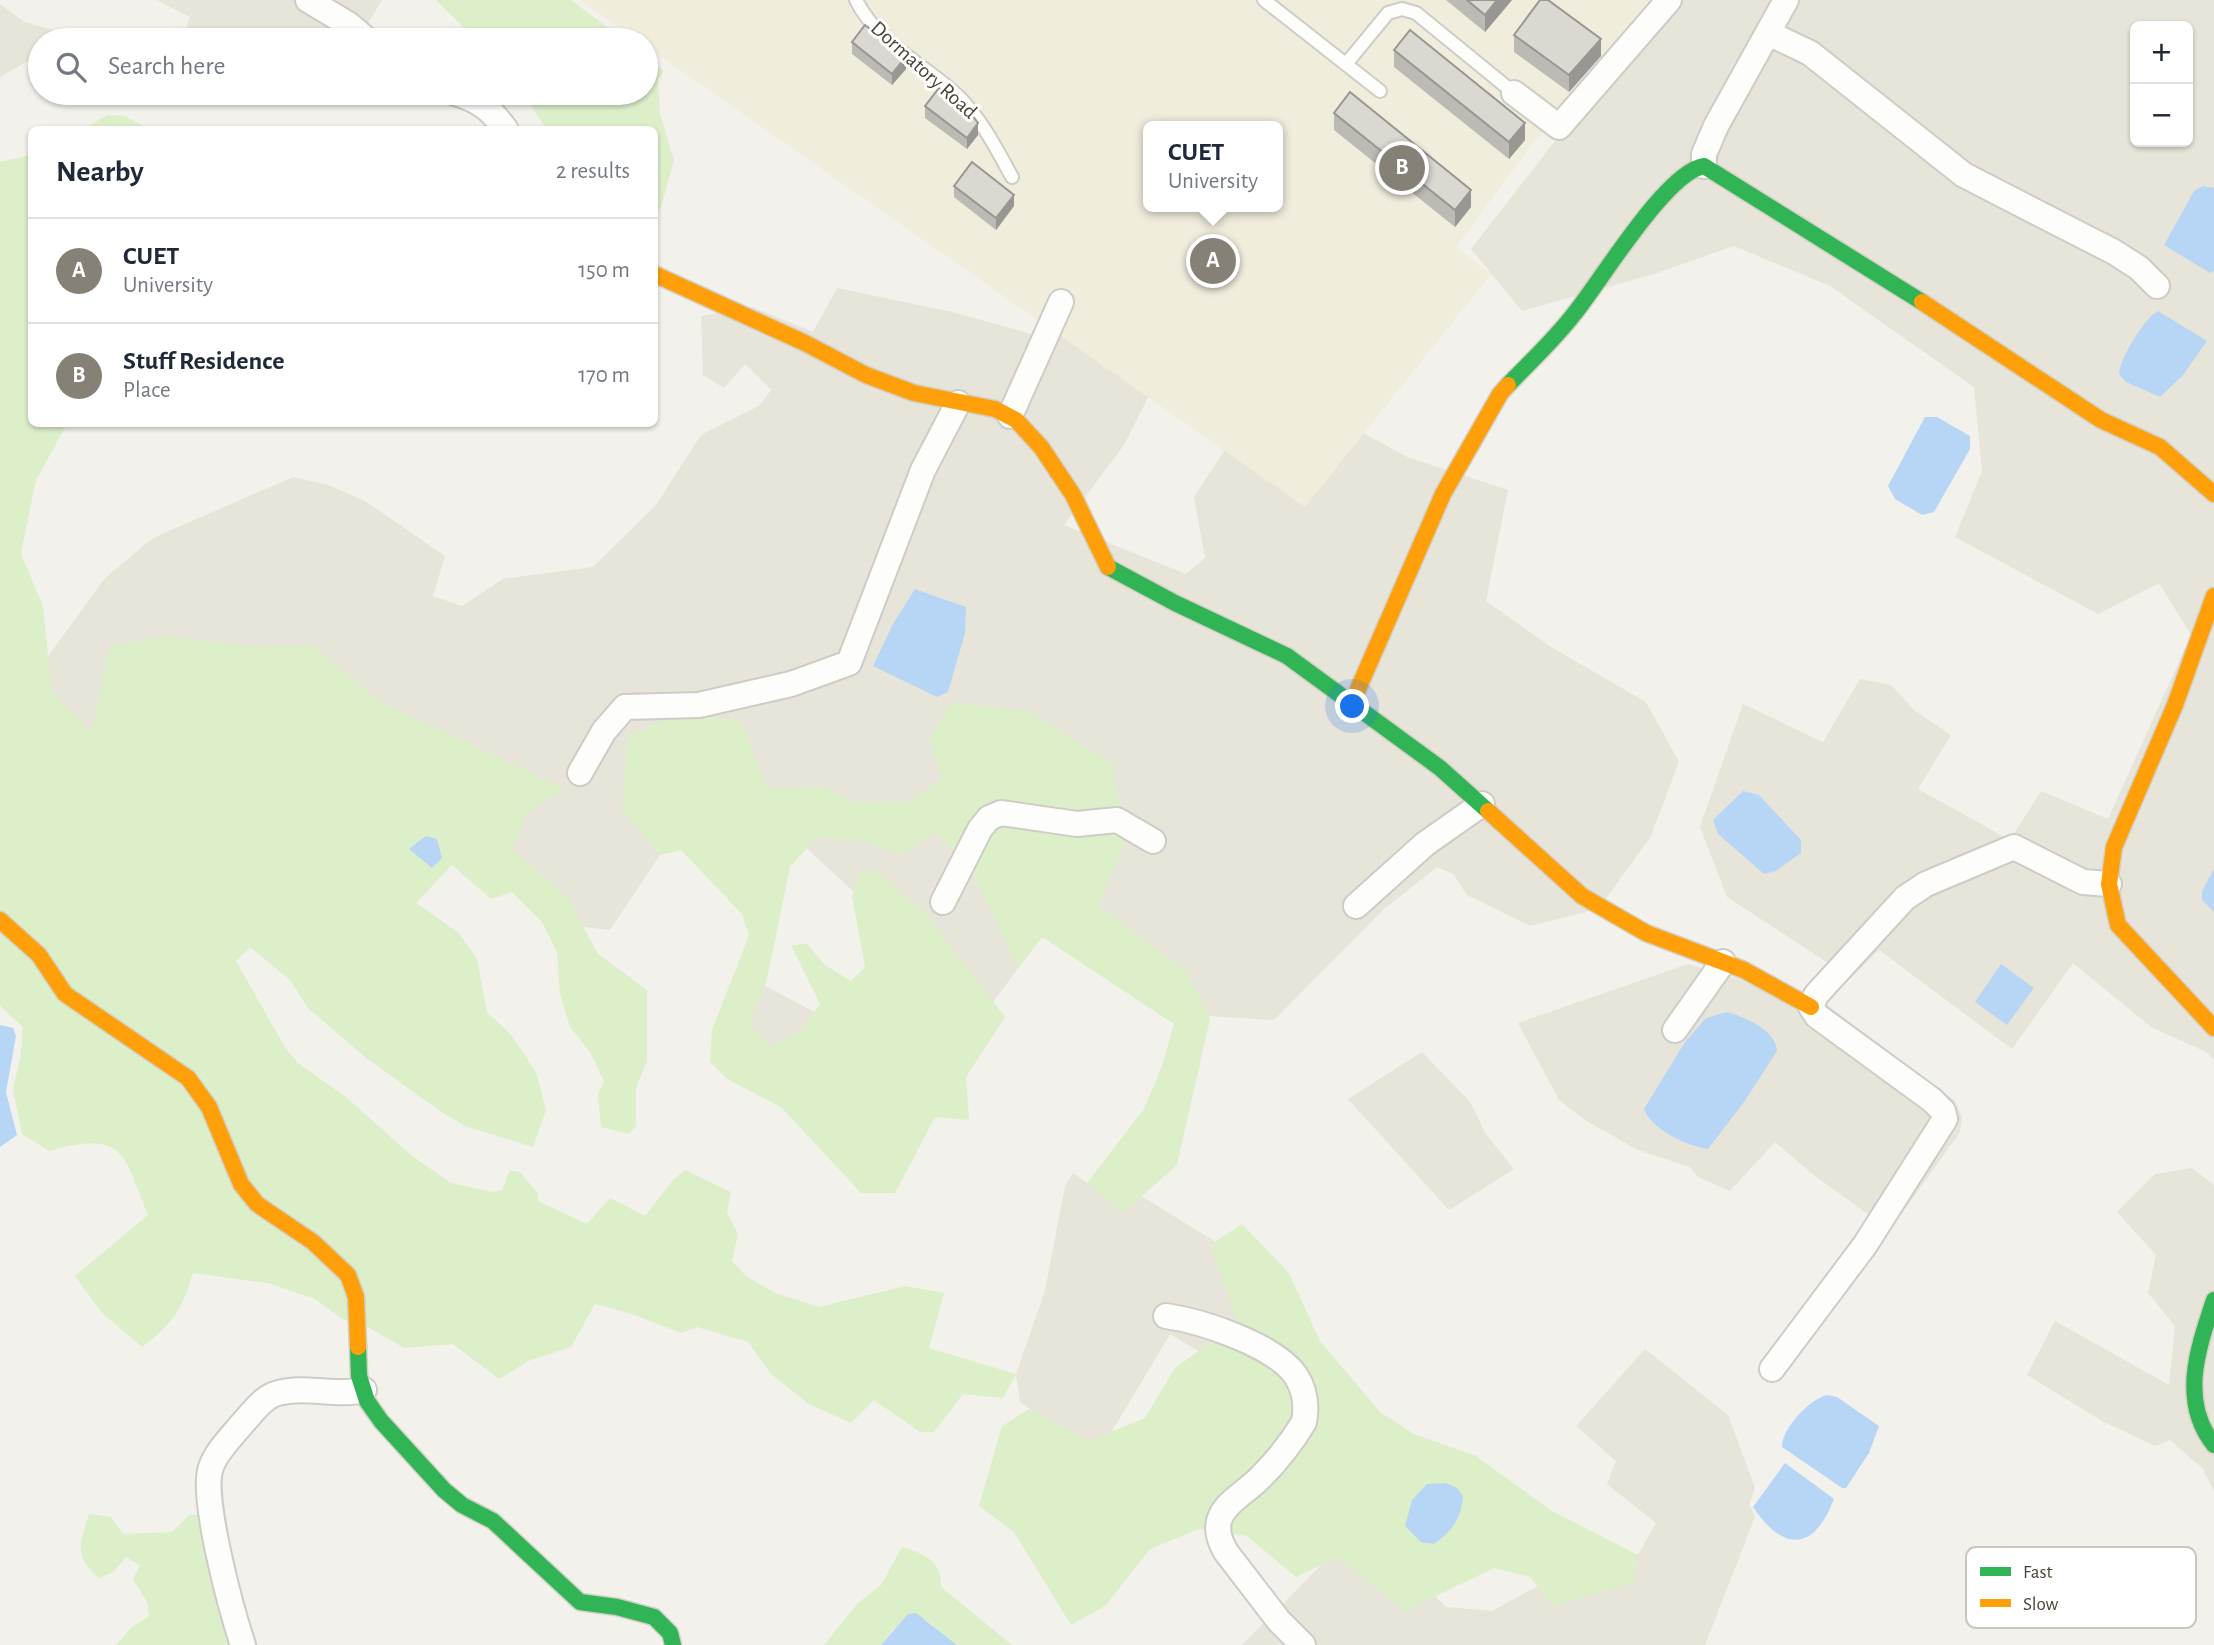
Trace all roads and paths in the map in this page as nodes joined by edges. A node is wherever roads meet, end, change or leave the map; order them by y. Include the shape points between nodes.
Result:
1 (308, 0) edge
2 (856, 0) edge
3 (1264, 0) edge
4 (1669, 0) edge
5 (1786, 0) edge
6 (353, 28) edge
7 (1768, 33) junction
8 (1346, 64) junction
9 (1380, 91) dead end
10 (1514, 93) joint
11 (483, 105) edge
12 (503, 126) edge
13 (1704, 166) junction
14 (1012, 177) dead end
15 (658, 276) edge
16 (2157, 286) dead end
17 (1061, 302) dead end
18 (958, 403) junction
19 (1010, 416) junction
20 (2214, 494) edge
21 (2214, 596) edge
22 (1352, 703) junction
23 (580, 773) dead end
24 (1482, 804) junction
25 (1153, 841) dead end
26 (2109, 884) junction
27 (943, 902) dead end
28 (1356, 906) dead end
29 (0, 920) edge
30 (1723, 962) junction
31 (1811, 1007) junction
32 (2214, 1028) edge
33 (1675, 1030) dead end
34 (2214, 1300) edge
35 (1166, 1316) dead end
36 (1772, 1370) dead end
37 (363, 1390) junction
38 (2214, 1445) edge
39 (243, 1645) edge
40 (673, 1645) edge
41 (1303, 1645) edge

1 - 6 street
2 - 14 lane, Dormatory Road via 887,40 957,95 983,123
3 - 8 lane
4 - 10 street via 1559,127
5 - 7 street
7 - 13 street via 1716,126
7 - 16 street via 1810,53 1964,175 2114,252
8 - 9 lane
8 - 10 lane via 1388,13 1402,9 1416,13
11 - 12 street
13 - 20 street via 1982,338 2101,420 2160,447
13 - 22 street via 1692,168 1657,202 1573,316 1500,394 1443,494
15 - 18 street via 866,375
17 - 19 street
18 - 19 street
18 - 23 street via 923,471 849,663 791,684 699,705 625,707 604,731
19 - 22 street via 1041,447 1067,485 1107,566 1287,656
21 - 26 street via 2175,705 2114,847
22 - 24 street
24 - 28 street via 1425,844
24 - 30 street via 1582,896 1646,933
25 - 27 street via 1117,820 1077,824 1001,813 980,828
26 - 31 street via 2083,882 2014,847 1926,884 1905,898 1816,995
26 - 32 street via 2119,925
29 - 37 street via 39,955 65,994 188,1078 209,1107 241,1184 257,1204 313,1242 348,1275 356,1297
30 - 31 street
30 - 33 street
31 - 36 street via 1931,1100 1945,1119 1864,1245
34 - 38 street via 2199,1352 2194,1401 2199,1423
35 - 41 street via 1208,1326 1263,1351 1294,1373 1301,1384 1306,1412 1299,1430 1259,1479 1233,1498 1218,1524 1226,1552
37 - 39 street via 293,1390 270,1396 211,1465 218,1551
37 - 40 street via 381,1421 453,1498 493,1521 580,1602 654,1617 670,1633

